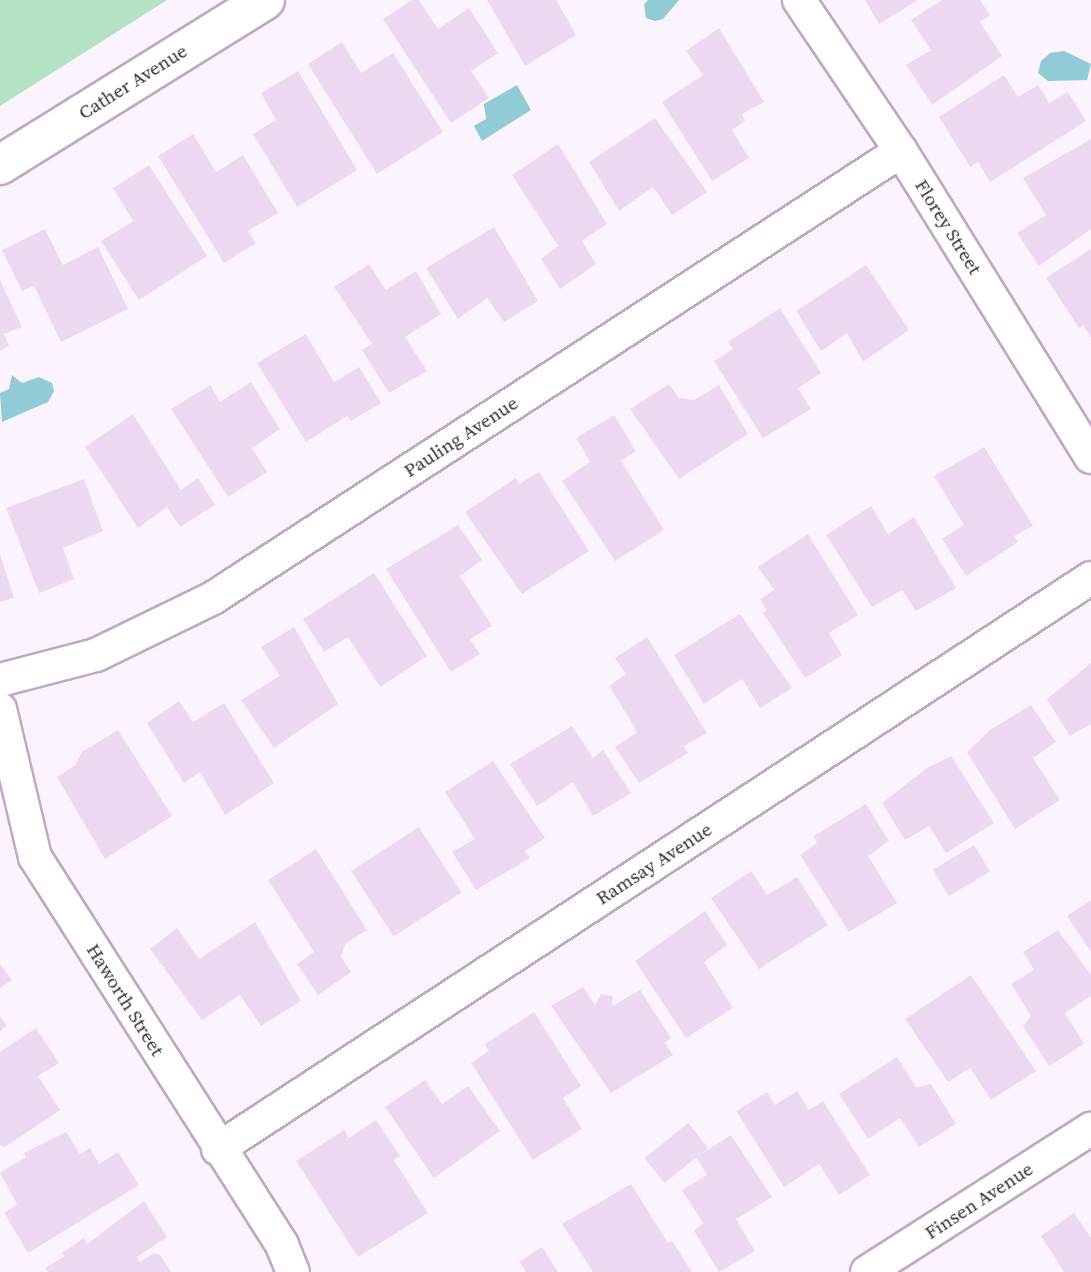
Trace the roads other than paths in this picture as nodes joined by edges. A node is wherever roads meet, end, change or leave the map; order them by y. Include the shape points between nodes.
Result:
1 (265, 0) edge
2 (799, 0) edge
3 (901, 151) junction
4 (0, 165) edge
5 (1091, 457) edge
6 (1091, 578) edge
7 (0, 680) edge
8 (0, 709) edge
9 (1091, 1129) edge
10 (218, 1149) junction
11 (293, 1272) edge
12 (867, 1272) edge

1 - 4 street, Cather Avenue
2 - 3 street, Florey Street
3 - 5 street, Florey Street
3 - 7 street, Pauling Avenue via 213,598 96,655
6 - 10 street, Ramsay Avenue
8 - 10 street, Haworth Street via 35,857
9 - 12 street, Finsen Avenue
10 - 11 street, Haworth Street via 282,1245

